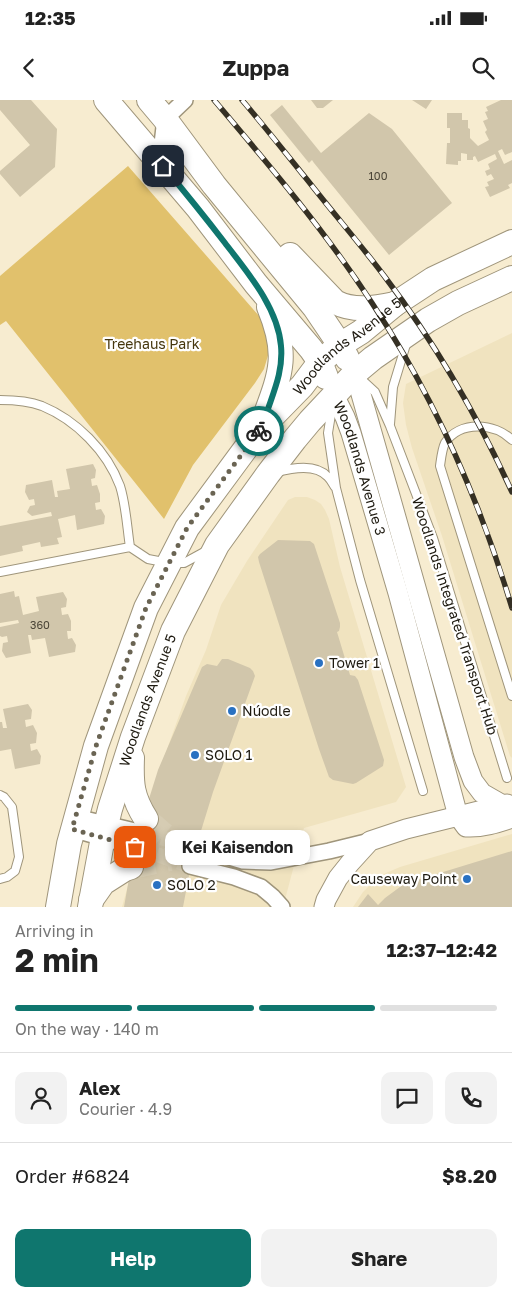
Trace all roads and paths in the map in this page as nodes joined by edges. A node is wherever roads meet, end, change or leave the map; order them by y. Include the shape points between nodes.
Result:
1 (106, 100) edge
2 (149, 100) edge
3 (185, 100) edge
4 (165, 119) junction
5 (182, 141) junction
6 (163, 166) junction
7 (512, 242) edge
8 (512, 278) edge
9 (256, 284) junction
10 (395, 304) junction
11 (410, 333) junction
12 (340, 345) junction
13 (320, 362) junction
14 (355, 373) junction
15 (334, 395) junction
16 (0, 400) edge
17 (390, 426) junction
18 (260, 430) junction
19 (512, 440) edge
20 (268, 474) junction
21 (336, 488) junction
22 (216, 545) junction
23 (130, 546) junction
24 (169, 563) junction
25 (0, 572) edge
26 (512, 696) edge
27 (133, 736) junction
28 (507, 778) dead end
29 (423, 791) dead end
30 (0, 795) edge
31 (509, 809) edge
32 (458, 816) junction
33 (74, 823) junction
34 (143, 825) joint
35 (104, 831) junction
36 (370, 841) junction
37 (196, 847) tunnel mouth
38 (133, 857) joint
39 (190, 866) tunnel mouth
40 (0, 879) edge
41 (91, 904) edge
42 (58, 907) edge
43 (282, 907) edge
44 (324, 907) edge

1 - 6 main road, Woodlands Avenue 3
2 - 4 main road, Woodlands Avenue 3
3 - 4 street
4 - 5 main road, Woodlands Avenue 3
4 - 6 street
5 - 10 main road via 335,302 360,308
5 - 12 main road, Woodlands Avenue 3 via 214,186 316,308
6 - 9 main road, Woodlands Avenue 3
7 - 10 main road, Woodlands Avenue 5 via 433,279
8 - 11 main road, Woodlands Avenue 5 via 458,303
9 - 13 main road, Woodlands Avenue 3
9 - 18 main road via 274,319 281,348 278,382
10 - 12 main road, Woodlands Avenue 5
11 - 14 main road, Woodlands Avenue 5
11 - 17 lane, Woodlands Integrated Transport Hub via 393,387
12 - 13 main road, Woodlands Avenue 5
12 - 14 main road, Woodlands Avenue 3
13 - 15 main road, Woodlands Avenue 3
13 - 18 main road, Woodlands Avenue 5
14 - 15 main road, Woodlands Avenue 5
14 - 17 lane, Woodlands Integrated Transport Hub via 374,392
14 - 31 street, Woodlands Avenue 3 via 464,757 473,781 482,793
15 - 20 main road, Woodlands Avenue 5
15 - 21 lane via 328,433
15 - 32 street, Woodlands Avenue 3 via 351,433
16 - 23 lane via 40,405 70,422 94,443 106,458 120,488
17 - 28 lane, Woodlands Integrated Transport Hub via 433,538
18 - 24 main road, Woodlands Avenue 5 via 187,528
19 - 26 lane via 485,426 465,428 446,443 440,466
20 - 21 lane via 294,468 317,470 327,475
20 - 22 main road, Woodlands Avenue 5
21 - 29 lane
22 - 24 lane via 184,564
22 - 27 main road, Woodlands Avenue 5 via 173,631
23 - 24 lane via 148,559
23 - 25 lane
24 - 33 main road, Woodlands Avenue 5 via 146,608 96,746
27 - 34 main road via 131,779
27 - 35 main road, Woodlands Avenue 5
30 - 40 lane via 12,806 19,857 15,871
31 - 32 street
32 - 36 street
33 - 35 street
33 - 42 main road, Woodlands Avenue 5
34 - 35 street
35 - 38 street
35 - 41 main road, Woodlands Avenue 5
36 - 37 street via 271,862 243,861
36 - 44 street via 338,878
38 - 41 main road via 124,869 103,883
39 - 43 street via 261,887

